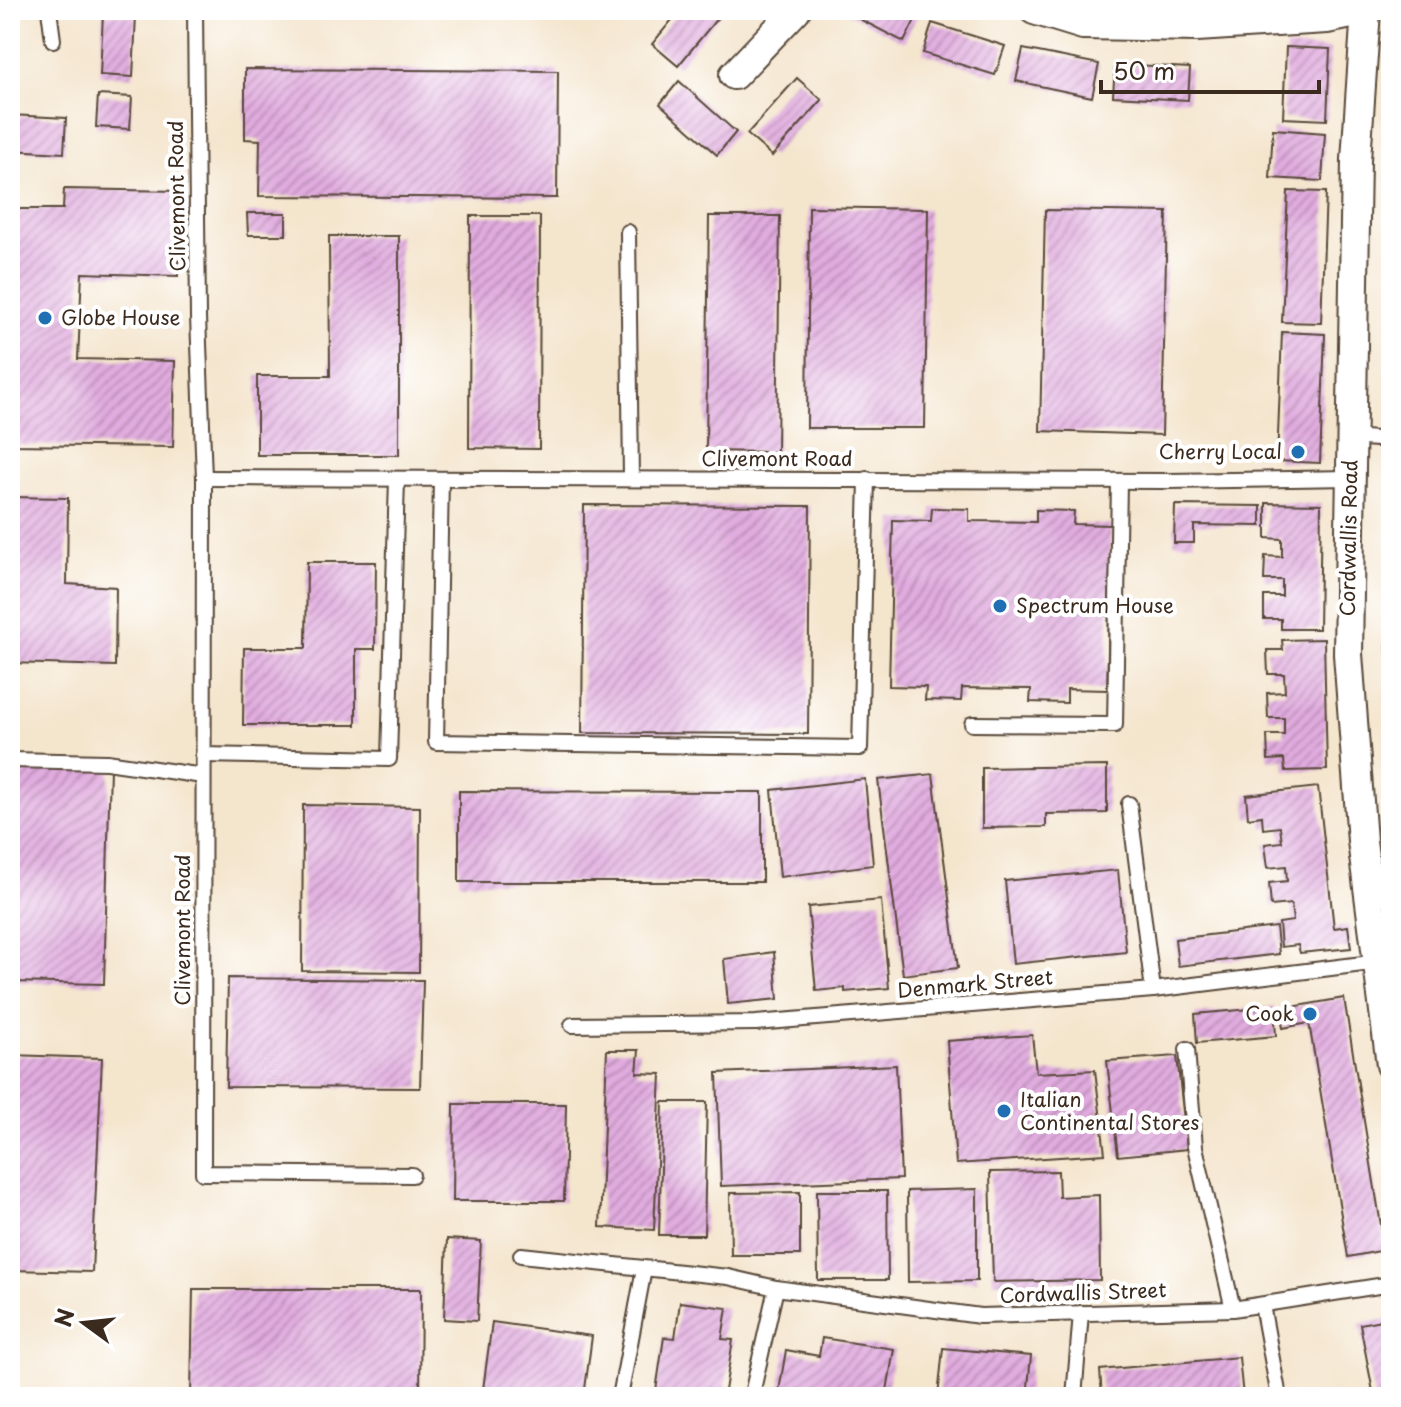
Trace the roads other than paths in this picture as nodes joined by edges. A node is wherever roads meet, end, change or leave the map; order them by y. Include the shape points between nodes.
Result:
1 (49, 10) edge
2 (195, 10) edge
3 (796, 10) edge
4 (1034, 10) edge
5 (1366, 10) edge
6 (53, 40) dead end
7 (734, 75) dead end
8 (628, 232) dead end
9 (1350, 437) junction
10 (1391, 440) edge
11 (204, 478) junction
12 (631, 478) junction
13 (1350, 478) junction
14 (397, 479) junction
15 (441, 479) junction
16 (867, 479) junction
17 (1119, 481) junction
18 (972, 724) dead end
19 (203, 755) junction
20 (10, 760) edge
21 (203, 776) junction
22 (1129, 804) dead end
23 (1385, 962) edge
24 (1153, 990) junction
25 (572, 1025) dead end
26 (1187, 1049) dead end
27 (1391, 1065) edge
28 (412, 1175) dead end
29 (521, 1255) dead end
30 (644, 1269) junction
31 (1391, 1284) edge
32 (776, 1288) junction
33 (1262, 1305) junction
34 (1233, 1309) junction
35 (1081, 1313) junction
36 (752, 1394) dead end
37 (620, 1397) edge
38 (1074, 1397) edge
39 (1279, 1397) edge

1 - 6 lane
2 - 11 lane, Clivemont Road
3 - 7 street
4 - 5 street via 1083,25 1197,27 1327,19
5 - 9 street, Cordwallis Road via 1356,160
8 - 12 lane
9 - 10 lane
9 - 13 street, Cordwallis Road
11 - 14 lane, Clivemont Road
11 - 19 lane, Clivemont Road
12 - 15 lane, Clivemont Road
12 - 16 lane, Clivemont Road
13 - 17 lane, Clivemont Road
13 - 23 street, Cordwallis Road via 1348,654 1362,841
14 - 15 lane, Clivemont Road
14 - 19 lane via 389,759
15 - 16 lane via 436,742 860,748
16 - 17 lane, Clivemont Road
17 - 18 lane via 1115,725
19 - 21 lane, Clivemont Road
20 - 21 lane via 107,762
21 - 28 lane, Clivemont Road via 203,1173
22 - 24 lane
23 - 24 lane, Denmark Street
23 - 27 street, Cordwallis Road
24 - 25 lane, Denmark Street via 756,1023
26 - 34 lane via 1195,1147
29 - 30 lane, Cordwallis Street
30 - 32 lane, Cordwallis Street via 728,1277
30 - 37 lane
31 - 33 lane, Cordwallis Street
32 - 35 lane, Cordwallis Street via 980,1316
32 - 36 lane
33 - 34 lane, Cordwallis Street
33 - 39 lane
34 - 35 lane, Cordwallis Street
35 - 38 lane

